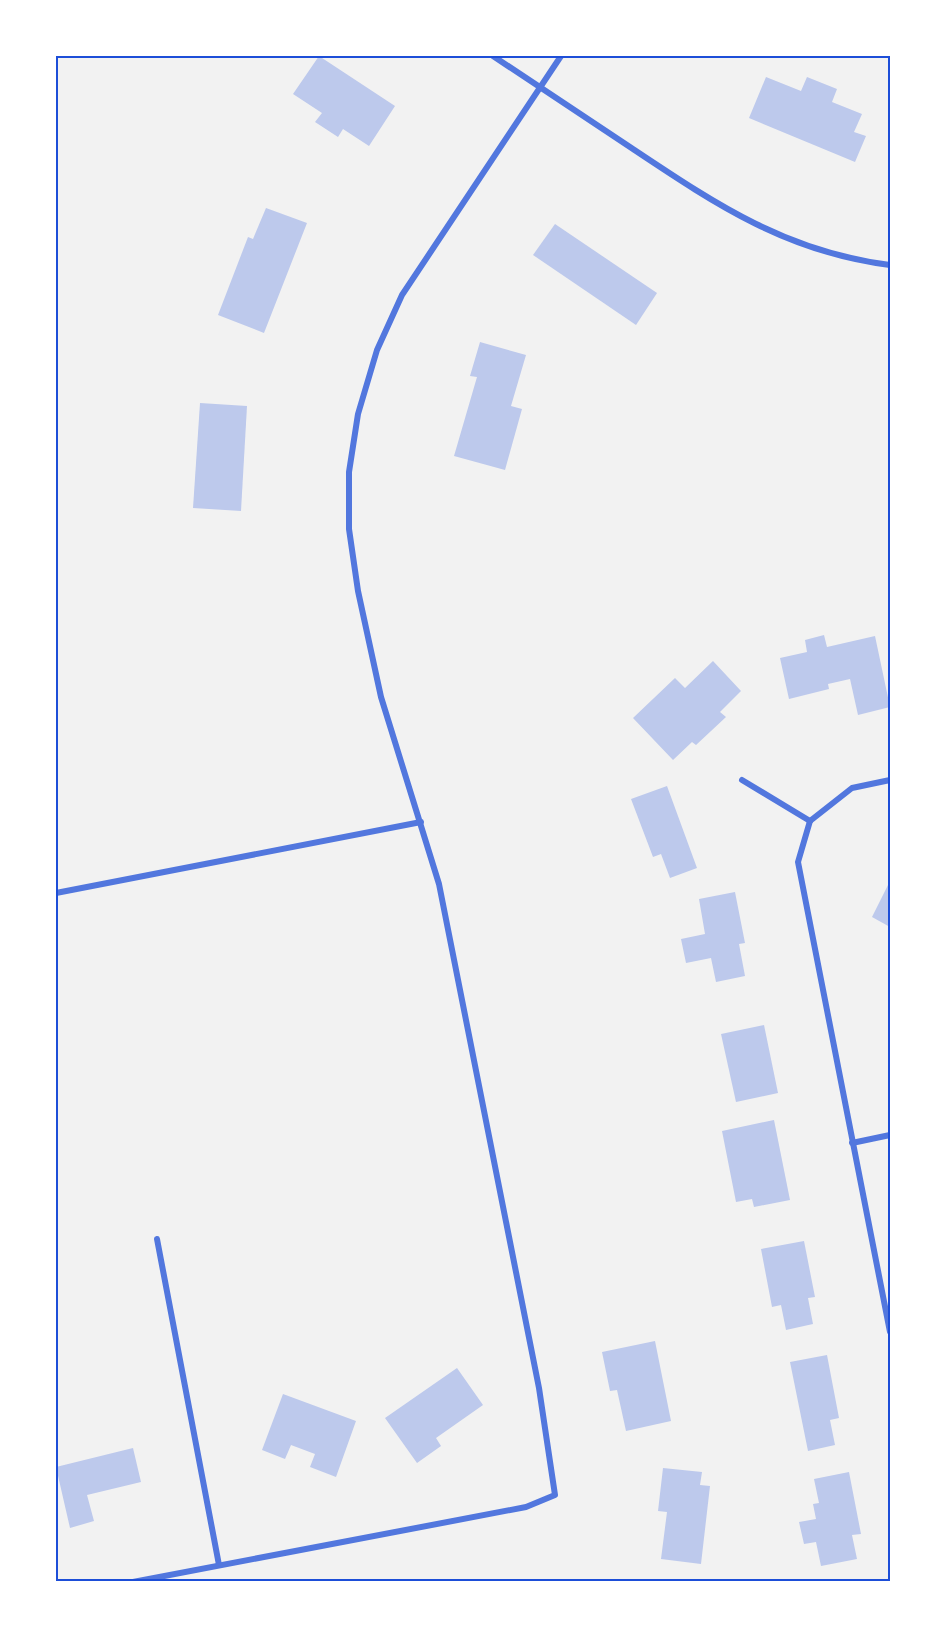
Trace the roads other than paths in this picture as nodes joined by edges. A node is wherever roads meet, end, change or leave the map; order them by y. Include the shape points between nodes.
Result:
1 (493, 56) edge
2 (561, 56) edge
3 (540, 87) junction
4 (891, 265) edge
5 (742, 780) dead end
6 (891, 780) edge
7 (420, 822) junction
8 (810, 822) junction
9 (56, 893) edge
10 (891, 1135) edge
11 (852, 1143) junction
12 (157, 1239) dead end
13 (891, 1332) edge
14 (219, 1565) junction
15 (133, 1581) edge

1 - 3 street
2 - 3 street
3 - 4 street via 741,219 799,244
3 - 7 street via 402,295 377,350 358,414 349,472 349,529 358,591 381,697
5 - 8 street
6 - 8 street via 852,788
7 - 9 street
7 - 14 street via 441,896 539,1388 555,1495 526,1507
8 - 11 street via 798,862
10 - 11 street
11 - 13 street
12 - 14 street
14 - 15 street

